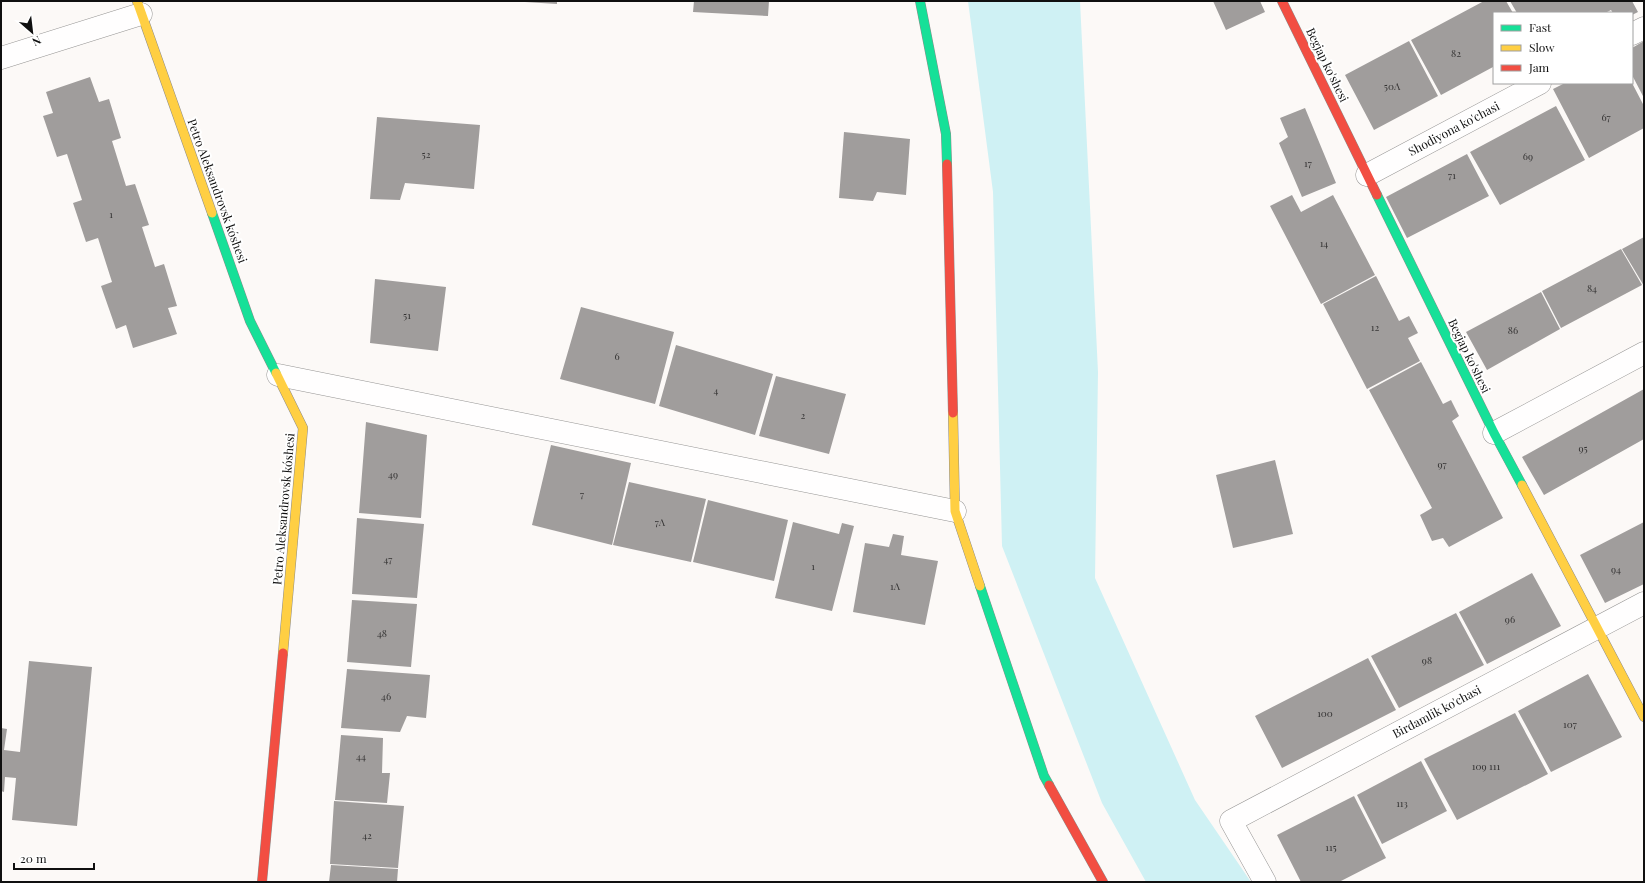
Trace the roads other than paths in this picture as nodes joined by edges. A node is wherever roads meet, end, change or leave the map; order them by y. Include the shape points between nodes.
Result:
1 (920, 1) edge
2 (1282, 1) edge
3 (139, 7) edge
4 (1644, 28) edge
5 (1633, 34) edge
6 (1, 58) edge
7 (1538, 84) edge
8 (1367, 175) junction
9 (1644, 353) edge
10 (278, 375) junction
11 (1494, 434) junction
12 (955, 510) junction
13 (1644, 603) edge
14 (1596, 627) junction
15 (1644, 717) edge
16 (262, 882) edge
17 (1103, 882) edge
18 (1265, 882) edge

1 - 12 street via 946,134
2 - 8 street, Begjap ko'shesi
3 - 6 street
3 - 10 street, Petro Aleksandrovsk kóshesi via 250,321
4 - 5 street
7 - 8 street, Shodiyona ko'chasi
8 - 11 street, Begjap ko'shesi
9 - 11 street
10 - 12 street
10 - 16 street, Petro Aleksandrovsk kóshesi via 303,428
11 - 14 street, Begjap ko'shesi
12 - 17 street via 1044,776
13 - 14 street, Birdamlik ko'chasi
14 - 15 street, Begjap ko'shesi
14 - 18 street, Birdamlik ko'chasi via 1231,821

